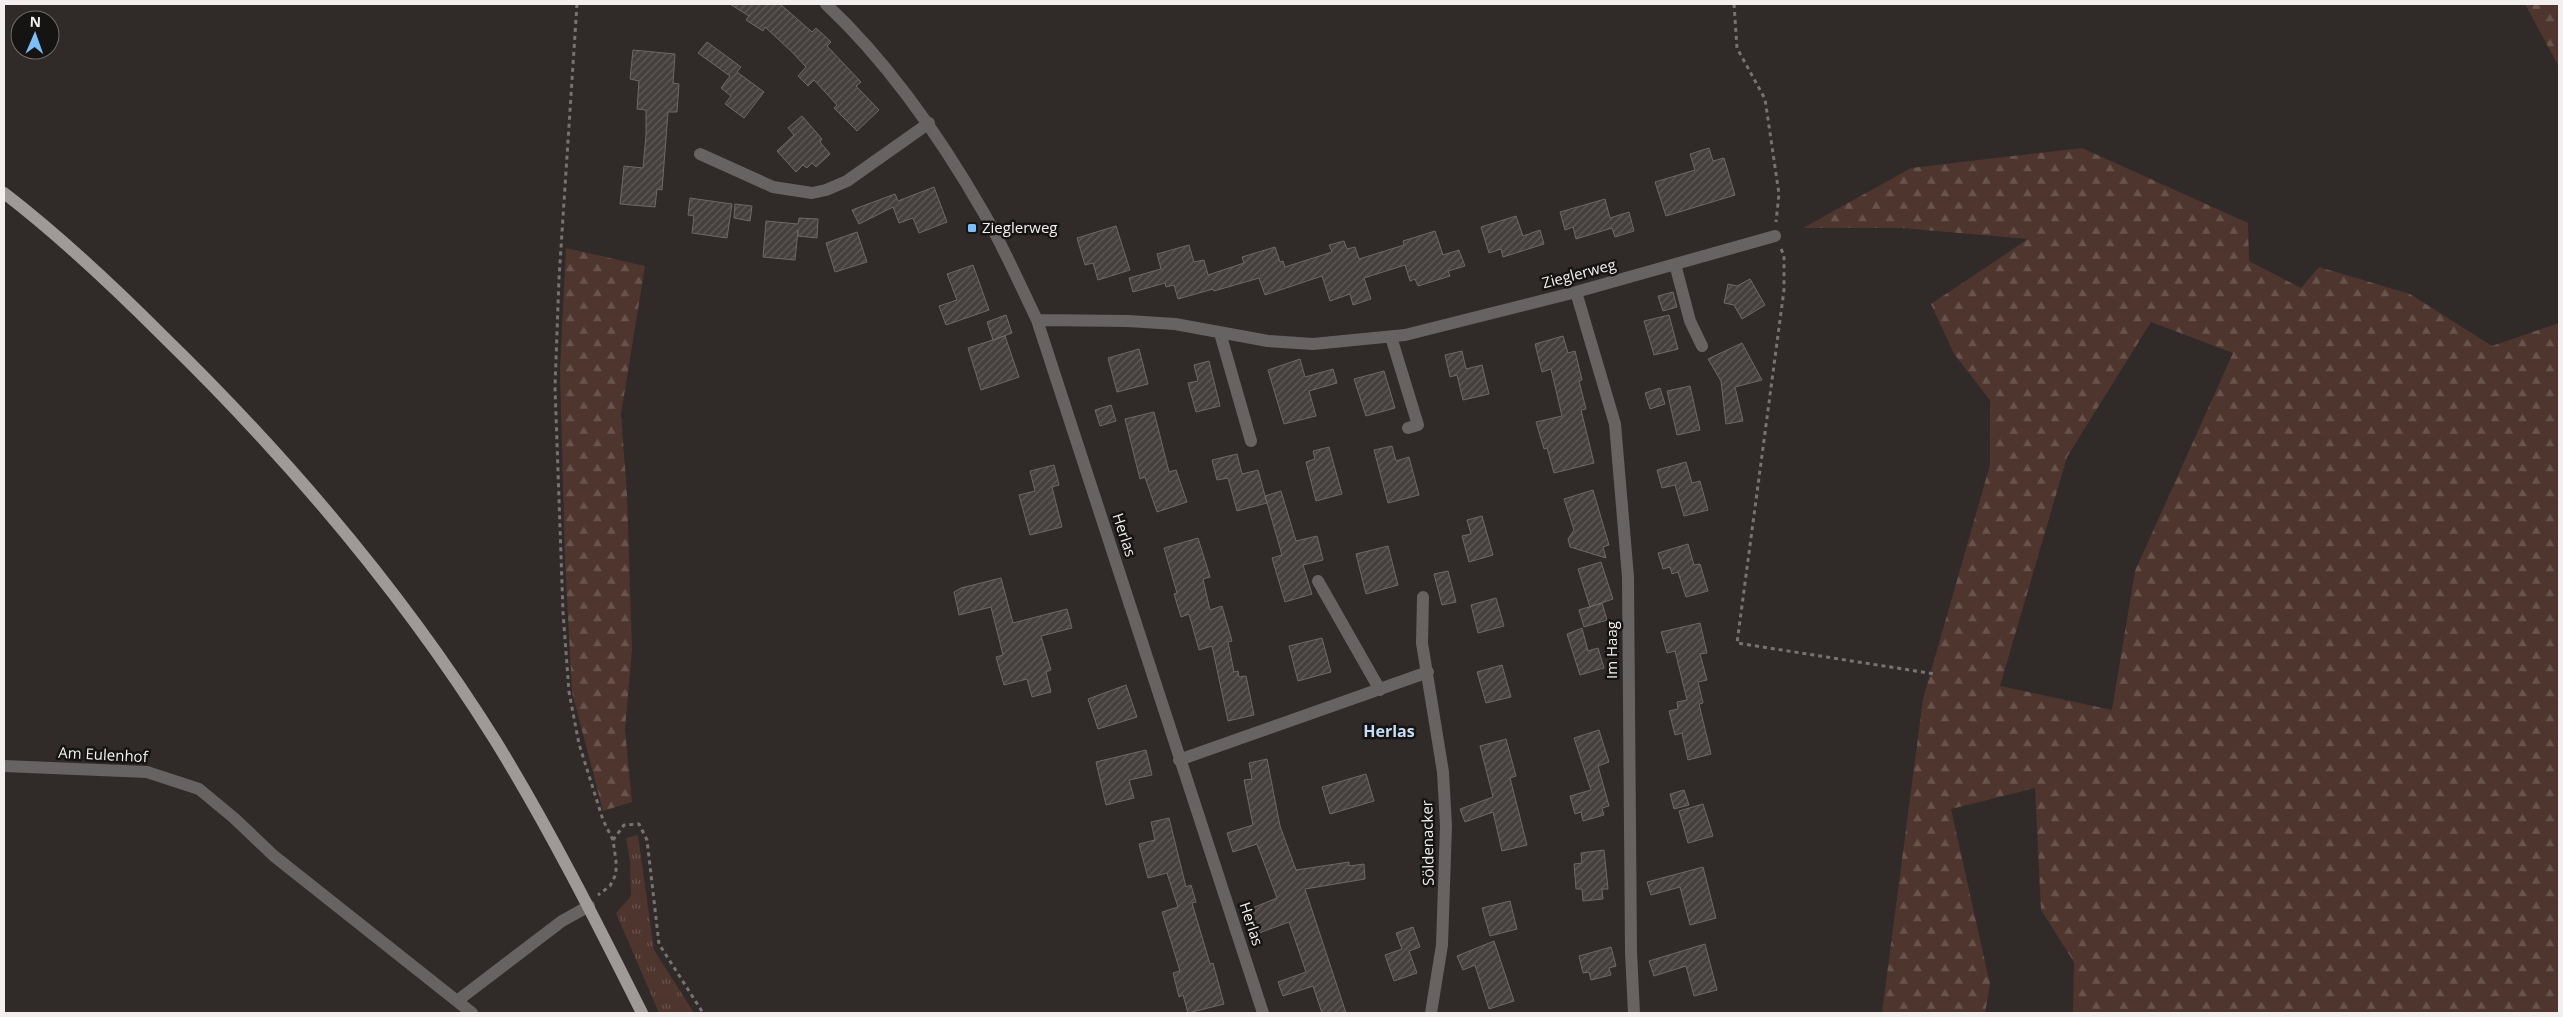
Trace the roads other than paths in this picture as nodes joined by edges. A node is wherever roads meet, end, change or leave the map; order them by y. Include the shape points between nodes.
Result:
1 (826, 4) edge
2 (929, 123) junction
3 (700, 154) dead end
4 (4, 193) edge
5 (1775, 236) road end
6 (1675, 264) junction
7 (1576, 292) junction
8 (1037, 320) junction
9 (1220, 333) junction
10 (1391, 337) junction
11 (1702, 346) dead end
12 (1408, 428) dead end
13 (1251, 441) dead end
14 (1318, 581) dead end
15 (1424, 597) dead end
16 (1428, 672) junction
17 (1380, 690) junction
18 (1179, 760) junction
19 (4, 766) edge
20 (588, 903) junction
21 (457, 1001) junction
22 (472, 1013) edge
23 (642, 1013) edge
24 (1263, 1013) edge
25 (1431, 1013) edge
26 (1634, 1013) edge

1 - 2 street, Herlas via 858,34
2 - 3 street via 847,181 812,193 773,187
2 - 8 street, Herlas via 986,216
4 - 20 main road via 125,298 172,344 225,397 318,502 405,609 494,740
5 - 6 street, Zieglerweg
6 - 7 street, Zieglerweg
6 - 11 street via 1690,321
7 - 10 street, Zieglerweg
7 - 26 street, Im Haag via 1615,424 1628,578
8 - 9 street, Zieglerweg via 1165,323
8 - 18 street, Herlas
9 - 10 street, Zieglerweg via 1313,344
9 - 13 street
10 - 12 street via 1418,426
14 - 17 street
15 - 16 street, Söldenacker via 1422,643
16 - 17 street
16 - 25 street, Söldenacker via 1446,826 1442,945
17 - 18 street
18 - 24 street, Herlas
19 - 21 street, Am Eulenhof via 147,772 199,789 274,856
20 - 21 street
20 - 23 main road
21 - 22 street

